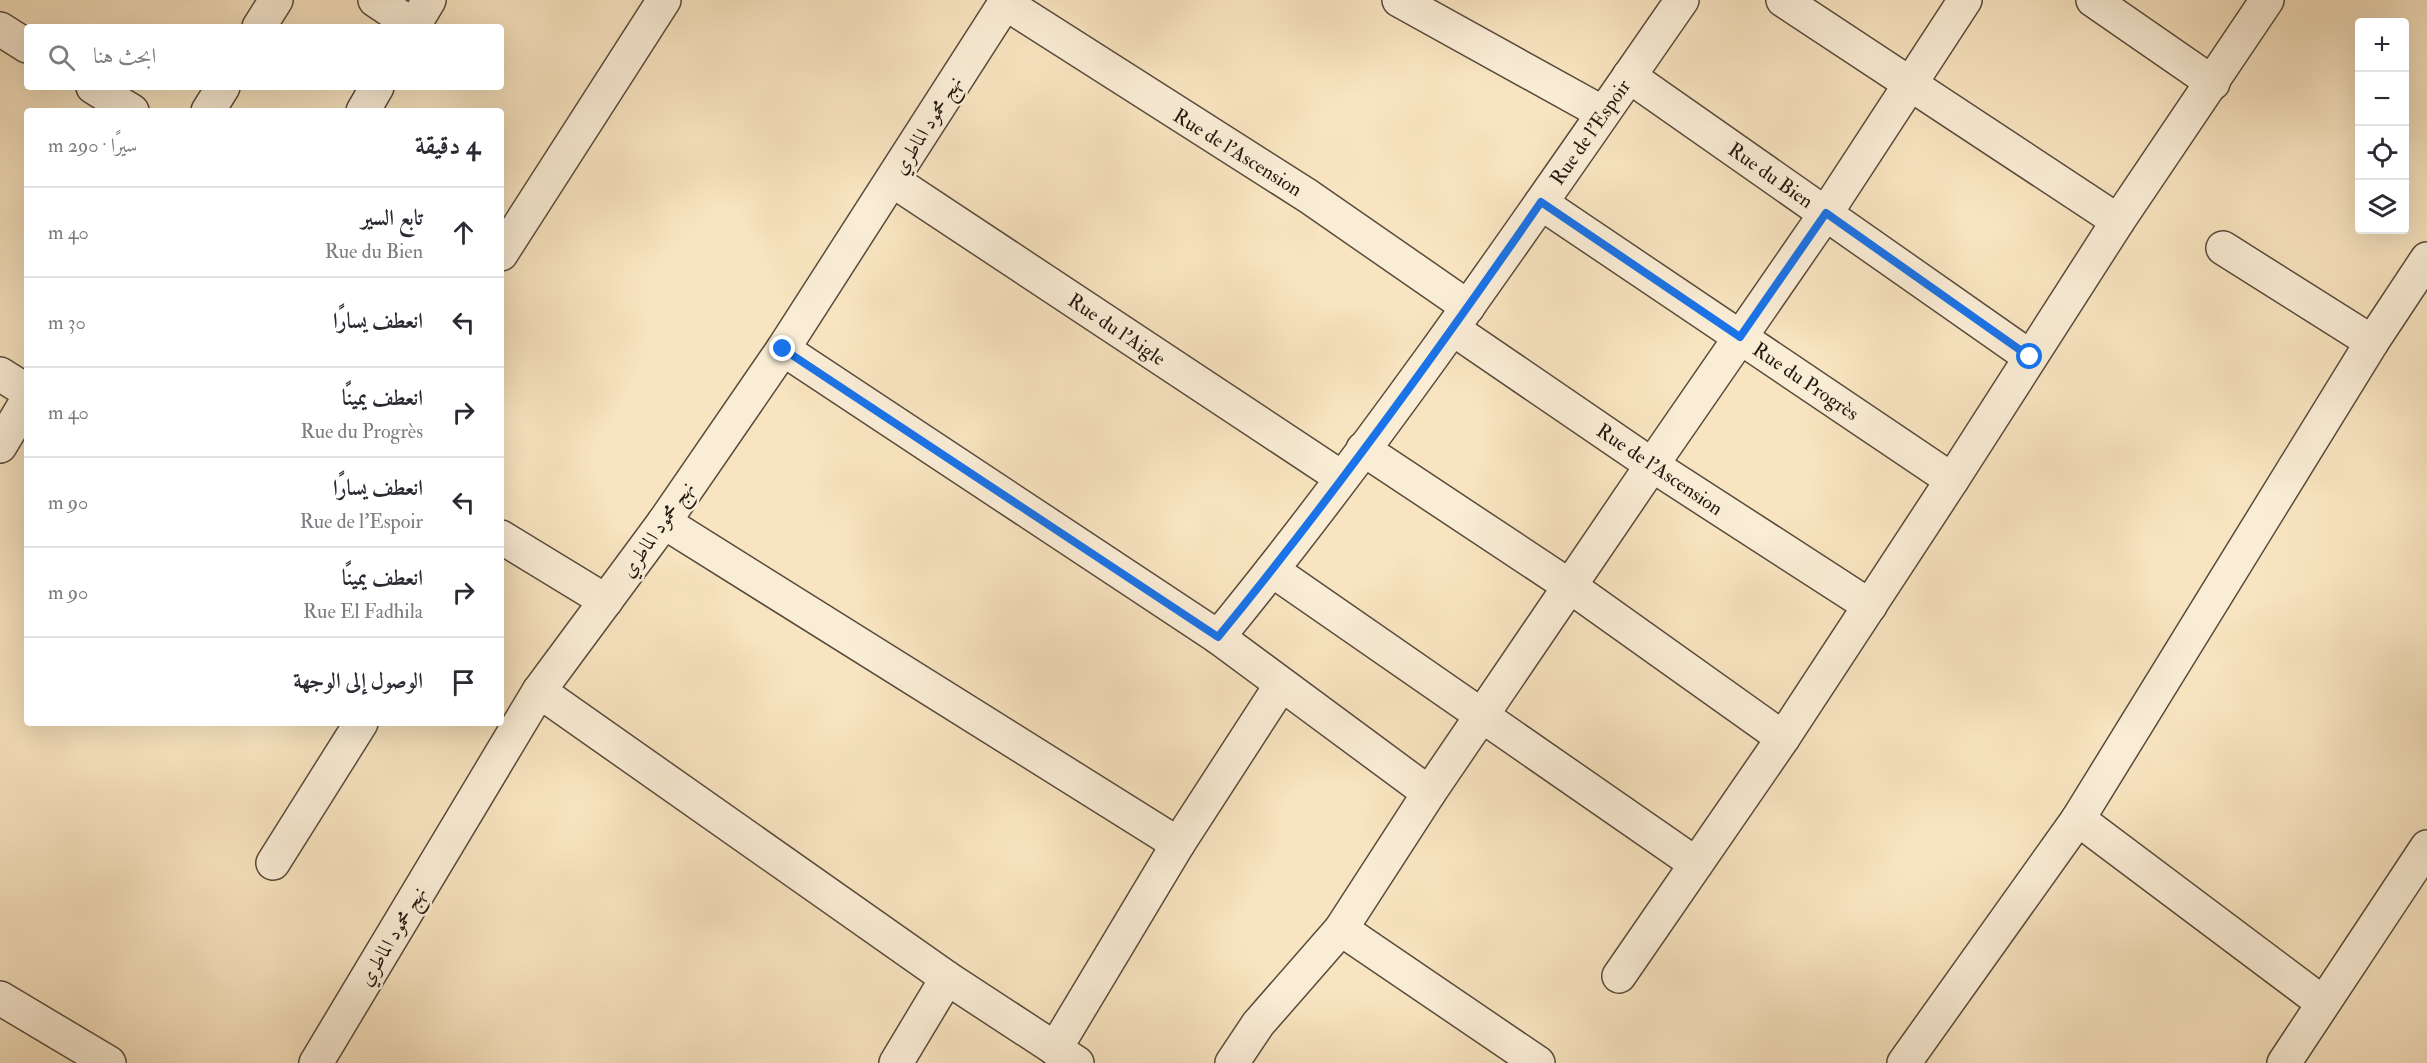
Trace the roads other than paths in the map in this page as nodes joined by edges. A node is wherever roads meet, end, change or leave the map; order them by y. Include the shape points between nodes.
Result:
1 (276, 0) edge
2 (375, 0) edge
3 (664, 0) edge
4 (1399, 0) edge
5 (1682, 0) edge
6 (1783, 0) edge
7 (1965, 0) edge
8 (2093, 0) edge
9 (2267, 0) edge
10 (1006, 2) edge
11 (418, 18) edge
12 (261, 24) edge
13 (0, 29) edge
14 (24, 44) edge
15 (1629, 76) junction
16 (2213, 83) junction
17 (1910, 84) junction
18 (98, 90) edge
19 (221, 90) edge
20 (375, 90) edge
21 (127, 108) edge
22 (210, 108) edge
23 (365, 108) edge
24 (1603, 113) junction
25 (892, 180) junction
26 (1541, 202) junction
27 (1826, 213) junction
28 (2118, 221) junction
29 (2223, 248) dead end
30 (504, 249) edge
31 (2427, 259) edge
32 (1460, 318) junction
33 (1740, 337) junction
34 (2372, 342) junction
35 (783, 349) junction
36 (2030, 357) junction
37 (0, 374) edge
38 (24, 389) edge
39 (24, 406) edge
40 (0, 446) edge
41 (1363, 449) junction
42 (1652, 465) junction
43 (1342, 478) junction
44 (1952, 480) junction
45 (663, 522) junction
46 (504, 539) edge
47 (1272, 570) junction
48 (1571, 587) junction
49 (606, 601) junction
50 (1870, 606) junction
51 (1218, 637) junction
52 (1281, 685) junction
53 (539, 691) junction
54 (1482, 717) junction
55 (359, 726) edge
56 (1783, 738) junction
57 (1430, 793) junction
58 (2078, 819) junction
59 (1178, 844) junction
60 (2427, 847) edge
61 (273, 863) dead end
62 (1696, 864) junction
63 (1341, 929) junction
64 (1619, 976) dead end
65 (947, 978) junction
66 (0, 998) edge
67 (2323, 1003) junction
68 (1066, 1056) edge
69 (109, 1063) edge
70 (316, 1063) edge
71 (896, 1063) edge
72 (1232, 1063) edge
73 (1538, 1063) edge
74 (1904, 1063) edge
75 (2284, 1063) edge

1 - 12 street
2 - 11 street
3 - 30 street
4 - 24 street
5 - 15 street, Rue de l'Espoir
6 - 17 street
7 - 17 street
8 - 16 street
9 - 16 street
10 - 25 street, نهج محمود الماطري
10 - 32 street, Rue de l'Ascension via 1308,196
13 - 14 street
15 - 24 street, Rue de l'Espoir
15 - 27 street, Rue du Bien
16 - 28 street
17 - 27 street
17 - 28 street
18 - 21 street
19 - 22 street
20 - 23 street
24 - 26 street, Rue de l'Espoir
25 - 35 street, نهج محمود الماطري
25 - 43 street, Rue du l'Aigle
26 - 32 street, Rue de l'Espoir
26 - 33 street, Rue du Progrès
27 - 33 street
27 - 36 street, Rue du Bien
28 - 36 street
29 - 34 street
31 - 34 street
32 - 41 street, Rue de l'Espoir
32 - 42 street, Rue de l'Ascension
33 - 42 street
33 - 44 street, Rue du Progrès
34 - 58 street
35 - 45 street, نهج محمود الماطري
35 - 51 street
36 - 44 street
37 - 38 street
39 - 40 street
41 - 43 street, Rue de l'Espoir
41 - 48 street
42 - 48 street
42 - 50 street, Rue de l'Ascension
43 - 47 street, Rue de l'Espoir
44 - 50 street
45 - 49 street, نهج محمود الماطري
45 - 59 street
46 - 49 street
47 - 51 street, Rue de l'Espoir
47 - 54 street
48 - 54 street
48 - 56 street
49 - 53 street, نهج محمود الماطري
50 - 56 street
51 - 52 street
52 - 57 street
52 - 59 street
53 - 65 street
53 - 70 street, نهج محمود الماطري
54 - 57 street
54 - 62 street
55 - 61 street
56 - 62 street
57 - 63 street
58 - 67 street
58 - 74 street
59 - 68 street
60 - 67 street
62 - 64 street
63 - 72 street via 1258,1024
63 - 73 street
65 - 68 street
65 - 71 street
66 - 69 street
67 - 75 street

